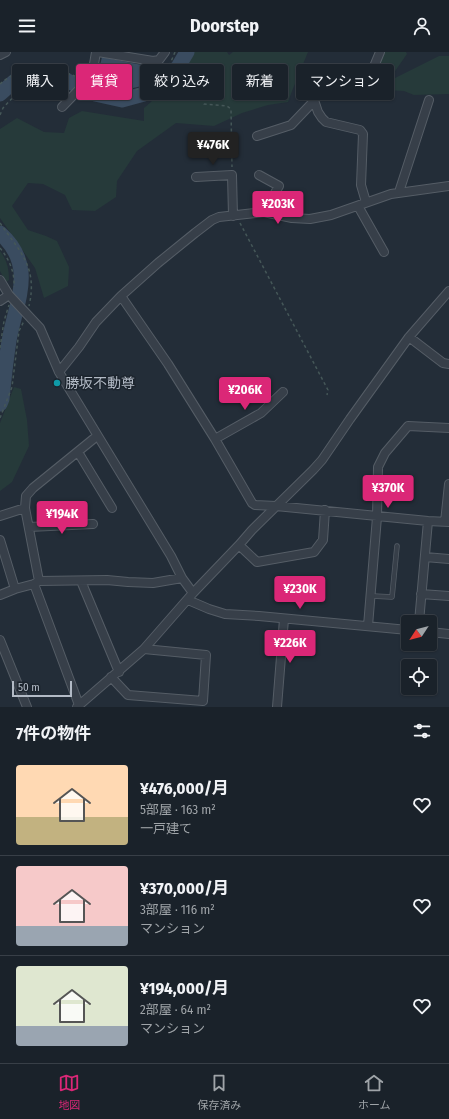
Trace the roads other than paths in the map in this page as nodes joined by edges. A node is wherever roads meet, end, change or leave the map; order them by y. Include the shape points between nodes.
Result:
1 (6, 52) edge
2 (97, 52) edge
3 (165, 52) edge
4 (380, 52) edge
5 (0, 55) edge
6 (429, 100) dead end
7 (314, 101) junction
8 (62, 107) dead end
9 (257, 136) dead end
10 (259, 175) dead end
11 (196, 177) dead end
12 (449, 186) edge
13 (399, 192) junction
14 (366, 202) junction
15 (358, 206) junction
16 (264, 212) junction
17 (235, 216) junction
18 (384, 252) dead end
19 (0, 280) edge
20 (449, 291) edge
21 (121, 296) junction
22 (11, 297) junction
23 (0, 301) edge
24 (409, 337) junction
25 (449, 364) edge
26 (59, 372) junction
27 (283, 392) dead end
28 (449, 428) edge
29 (97, 436) junction
30 (215, 439) junction
31 (78, 452) junction
32 (449, 484) edge
33 (276, 506) junction
34 (25, 508) junction
35 (112, 508) dead end
36 (325, 510) junction
37 (0, 516) edge
38 (378, 516) junction
39 (428, 521) junction
40 (447, 522) edge
41 (93, 524) dead end
42 (29, 527) junction
43 (0, 540) edge
44 (239, 545) junction
45 (397, 546) dead end
46 (425, 557) junction
47 (449, 559) edge
48 (182, 578) junction
49 (81, 580) junction
50 (36, 583) junction
51 (15, 589) junction
52 (193, 592) junction
53 (421, 594) junction
54 (0, 595) edge
55 (372, 596) junction
56 (449, 596) edge
57 (188, 600) junction
58 (420, 615) edge
59 (284, 619) junction
60 (368, 626) junction
61 (401, 629) edge
62 (437, 633) edge
63 (449, 634) edge
64 (0, 640) edge
65 (144, 650) junction
66 (119, 672) junction
67 (111, 677) junction
68 (78, 706) edge
69 (27, 707) edge
70 (277, 707) edge

1 - 5 street
2 - 3 street via 153,61 159,60
2 - 8 street via 92,76
4 - 7 street via 368,81 319,76
6 - 13 street
7 - 9 street via 291,125
7 - 14 street via 326,122 360,130 363,134 362,184
10 - 16 street via 278,186
11 - 17 street via 232,175
12 - 13 street
13 - 14 street
14 - 15 street
15 - 16 street via 310,219
15 - 18 street
16 - 17 street
17 - 21 street via 212,220
19 - 22 street
20 - 24 street
21 - 26 street via 96,322
21 - 30 street
22 - 23 street
22 - 26 street via 40,328
24 - 25 street via 442,363
24 - 33 street via 322,460
26 - 29 street
27 - 30 street via 261,413
28 - 38 street via 408,426 385,453 378,467
29 - 31 street
29 - 48 street
30 - 33 street via 252,503 255,506
31 - 34 street via 26,496
31 - 35 street
32 - 40 street
33 - 36 street
33 - 44 street
34 - 37 street
34 - 42 street
36 - 38 street
36 - 44 street via 323,540 314,552 257,562
38 - 39 street
38 - 55 street
39 - 40 street
39 - 46 street
41 - 42 street
42 - 50 street
43 - 51 street
44 - 52 street
45 - 55 lane via 392,597
46 - 47 street
46 - 53 street
48 - 49 street via 153,582
48 - 52 street
49 - 50 street
49 - 66 street
50 - 51 street
50 - 68 street
51 - 54 street
52 - 57 street
53 - 56 street
53 - 58 street
55 - 60 street
57 - 59 street via 225,614
57 - 65 street
59 - 60 street
59 - 70 street
60 - 61 street
62 - 63 street
64 - 69 street
65 - 66 street
65 - 67 street via 206,655 203,701 128,695
66 - 67 street
67 - 68 street

